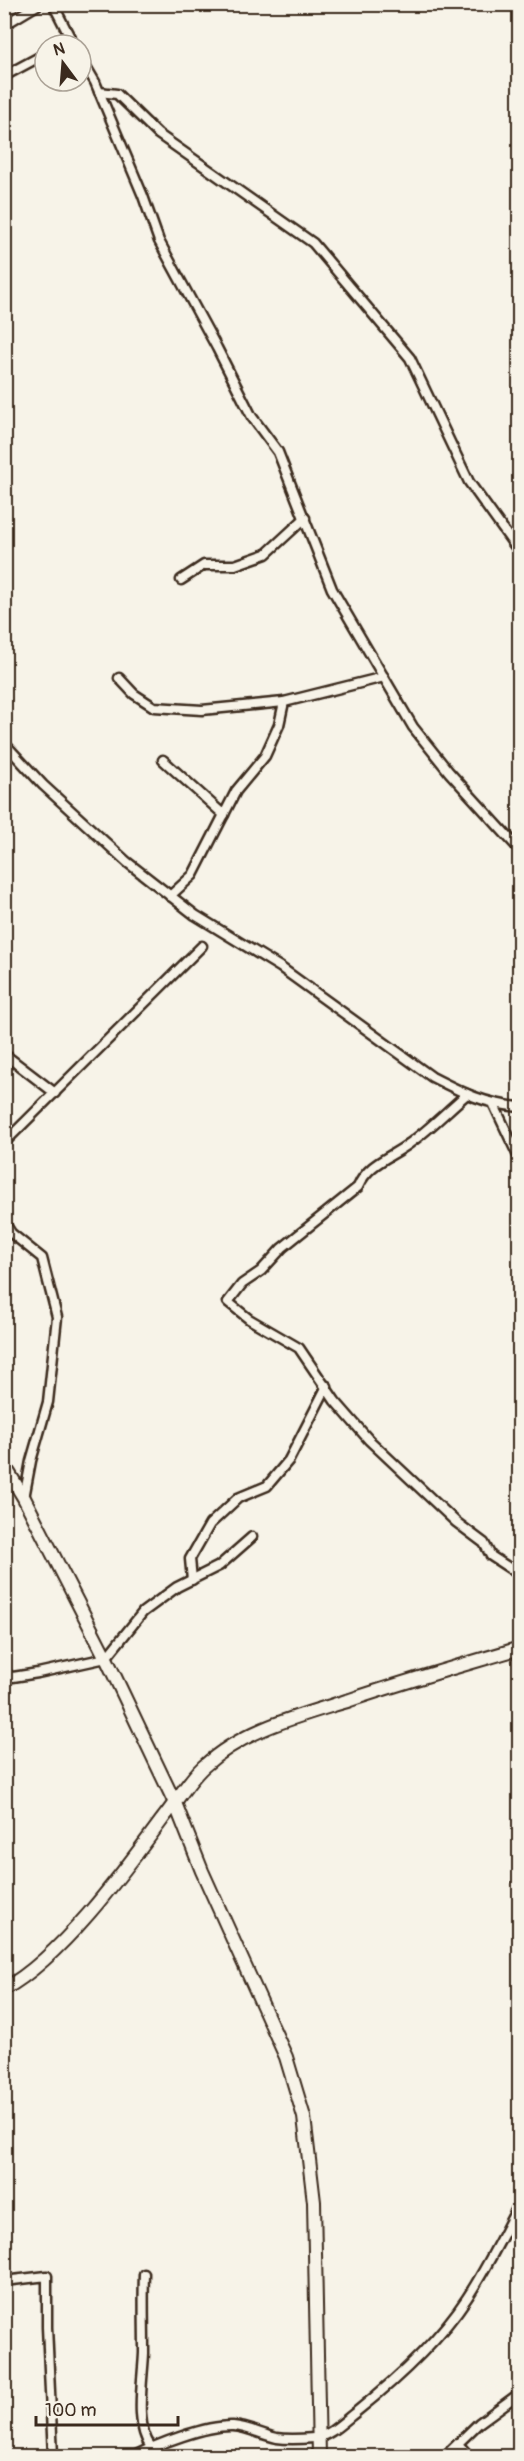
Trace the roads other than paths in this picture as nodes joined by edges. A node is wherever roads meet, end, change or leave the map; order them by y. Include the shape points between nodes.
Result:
1 (39, 4) edge
2 (53, 4) edge
3 (4, 25) edge
4 (68, 33) edge
5 (33, 60) edge
6 (4, 76) edge
7 (93, 81) edge
8 (99, 92) junction
9 (305, 518) junction
10 (519, 553) edge
11 (181, 580) dead end
12 (384, 677) junction
13 (119, 678) dead end
14 (284, 702) junction
15 (4, 743) edge
16 (163, 760) dead end
17 (224, 815) junction
18 (519, 850) edge
19 (171, 896) junction
20 (202, 946) dead end
21 (4, 1054) edge
22 (54, 1093) junction
23 (466, 1094) junction
24 (494, 1105) junction
25 (519, 1107) edge
26 (4, 1143) edge
27 (519, 1160) edge
28 (4, 1222) edge
29 (327, 1386) junction
30 (4, 1465) edge
31 (24, 1498) junction
32 (252, 1537) dead end
33 (519, 1575) edge
34 (192, 1580) junction
35 (519, 1648) edge
36 (106, 1658) junction
37 (4, 1674) edge
38 (175, 1803) junction
39 (4, 1989) edge
40 (519, 2202) edge
41 (144, 2274) dead end
42 (4, 2282) edge
43 (519, 2393) edge
44 (317, 2438) junction
45 (458, 2444) junction
46 (151, 2447) junction
47 (54, 2457) edge
48 (134, 2457) edge
49 (319, 2457) edge
50 (445, 2457) edge
51 (469, 2457) edge

1 - 3 street
2 - 4 street
5 - 6 street
7 - 8 street
8 - 9 street via 159,241 252,417 278,452
8 - 10 street via 117,94 158,134 313,243 410,358 469,482
9 - 11 street via 266,554 235,564 204,565
9 - 12 street via 332,589
12 - 14 street
12 - 18 street via 429,748
13 - 14 street via 154,707 202,710
14 - 17 street via 265,756 236,791
15 - 19 street via 43,785 127,862
16 - 17 street
17 - 19 street via 193,875
19 - 23 street via 280,967 432,1077
20 - 22 street
21 - 22 street
22 - 26 street
23 - 24 street
23 - 29 street via 410,1143 374,1164 358,1187 282,1248 228,1302 299,1348
24 - 25 street
24 - 27 street
28 - 31 street via 11,1233 42,1258 57,1317 48,1402
29 - 33 street via 369,1440 456,1522 484,1543 491,1556
29 - 34 street via 289,1460 267,1486 238,1498 210,1524 190,1559
30 - 31 street
31 - 36 street
32 - 34 street via 219,1566
34 - 36 street via 143,1612
35 - 38 street via 263,1728 202,1768
36 - 37 street via 13,1677
36 - 38 street
38 - 39 street via 64,1940
38 - 44 street via 286,2057 304,2117 314,2202
40 - 44 street via 467,2299 435,2339 378,2394
41 - 46 street via 142,2418 144,2438
42 - 47 street via 47,2276
43 - 45 street
44 - 46 street via 277,2438 233,2426 206,2429
44 - 49 street
45 - 50 street
45 - 51 street
46 - 48 street

